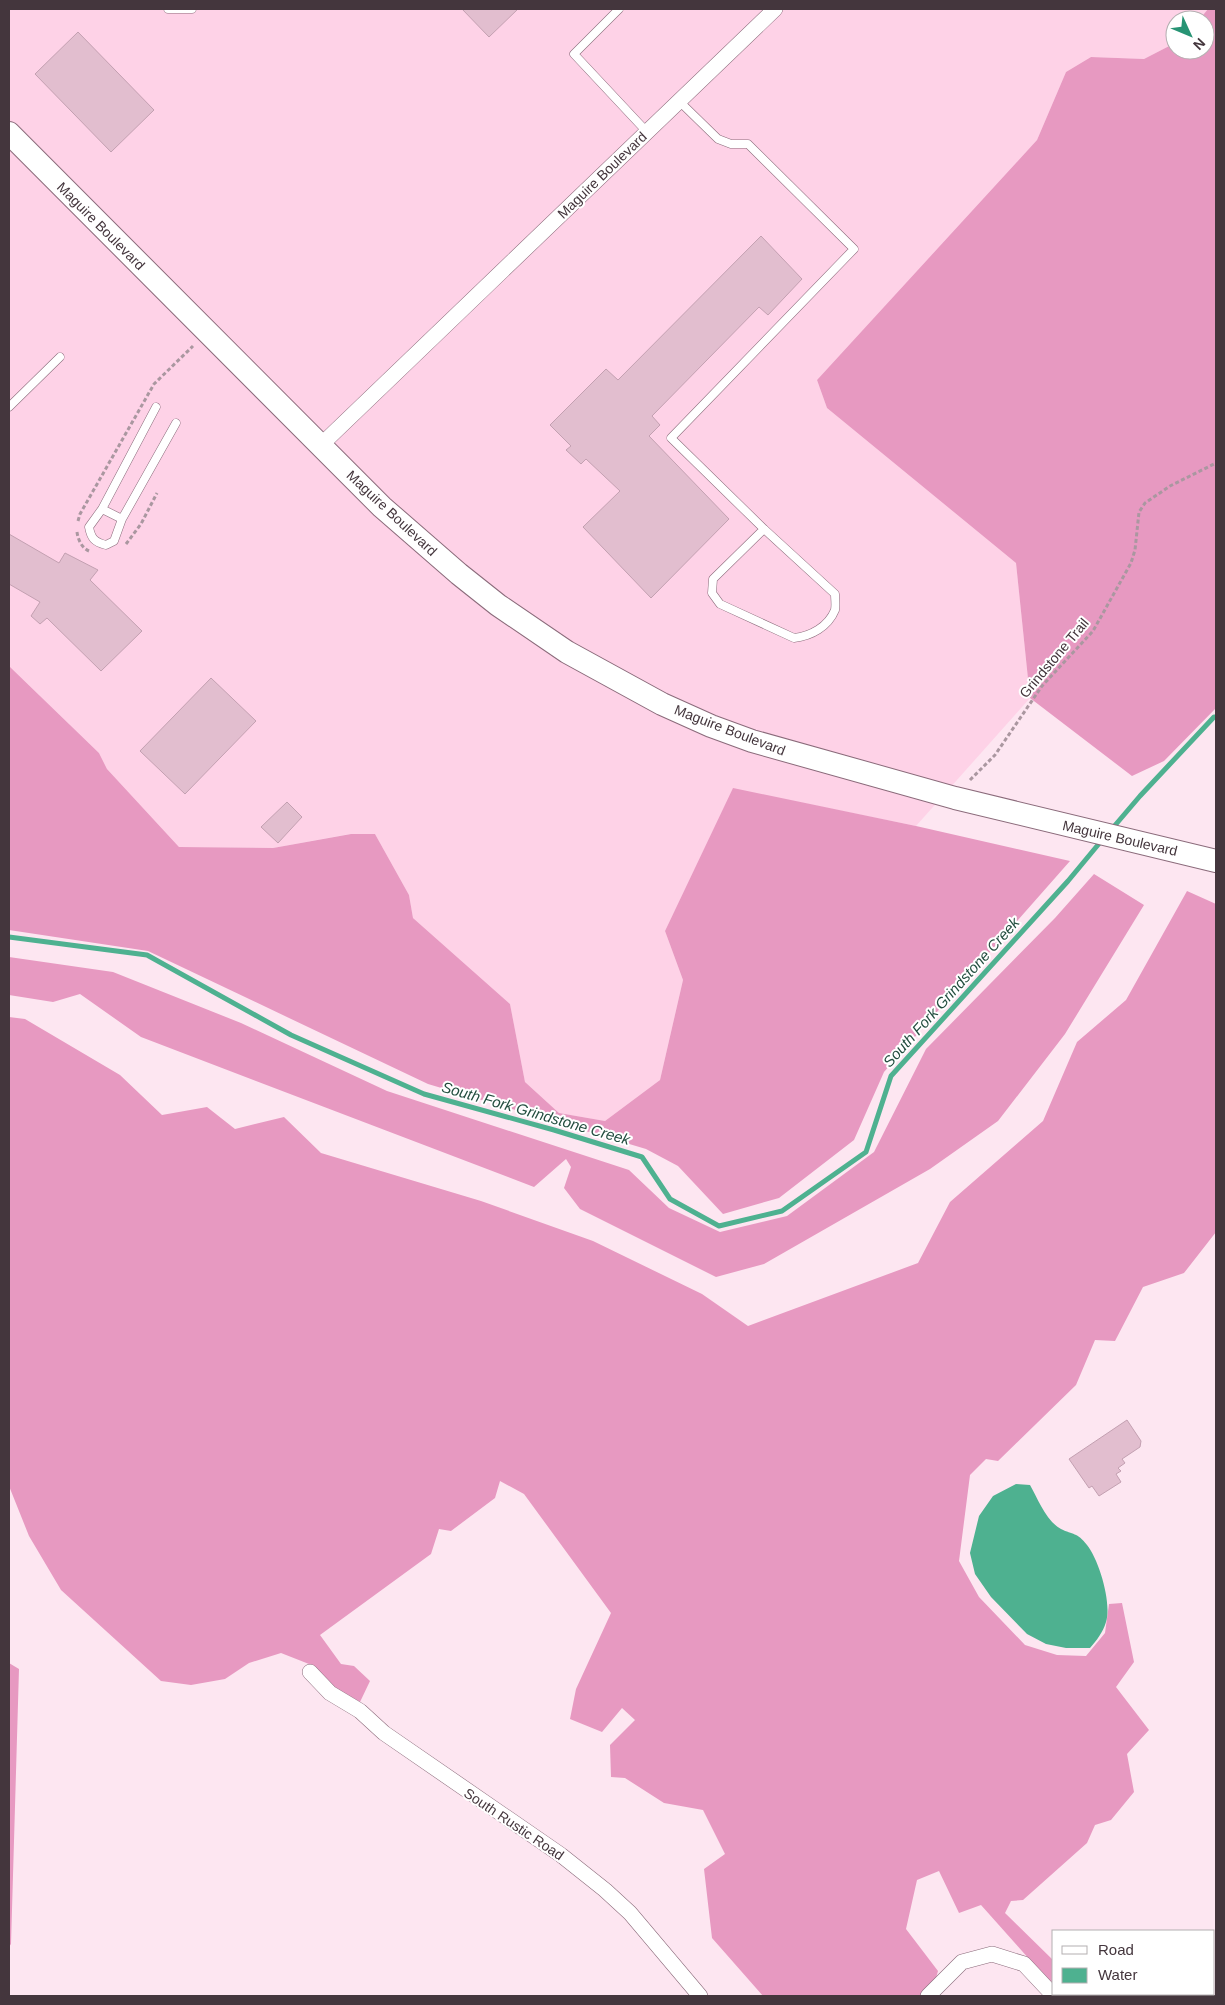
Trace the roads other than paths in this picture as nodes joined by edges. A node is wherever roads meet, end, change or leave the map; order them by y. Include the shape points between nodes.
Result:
1 (168, 9) edge
2 (192, 9) edge
3 (619, 9) edge
4 (775, 9) edge
5 (679, 101) junction
6 (647, 132) junction
7 (9, 133) edge
8 (60, 357) dead end
9 (9, 407) edge
10 (156, 408) dead end
11 (176, 423) dead end
12 (321, 445) junction
13 (102, 509) junction
14 (122, 519) junction
15 (764, 529) junction
16 (1216, 862) edge
17 (310, 1672) dead end
18 (1052, 1994) edge
19 (700, 1996) edge
20 (928, 1996) edge

1 - 2 lane
3 - 6 lane via 574,54
4 - 5 street, Maguire Boulevard
5 - 6 street, Maguire Boulevard
5 - 15 lane via 718,139 731,144 748,144 854,249 671,438
6 - 12 street, Maguire Boulevard
7 - 12 street, Maguire Boulevard
8 - 9 lane
10 - 13 lane
11 - 14 lane
12 - 16 street, Maguire Boulevard via 416,538 498,605 567,652 662,704 710,726 796,755
13 - 14 lane
13 - 14 lane via 88,527 90,537 97,543 106,546 114,541
15 - 15 lane via 835,594 835,609 828,622 805,637 794,638 720,604 712,593 713,579
17 - 19 street, South Rustic Road via 330,1694 360,1711 384,1733 605,1890 630,1913
18 - 20 street via 1024,1964 992,1954 962,1962

